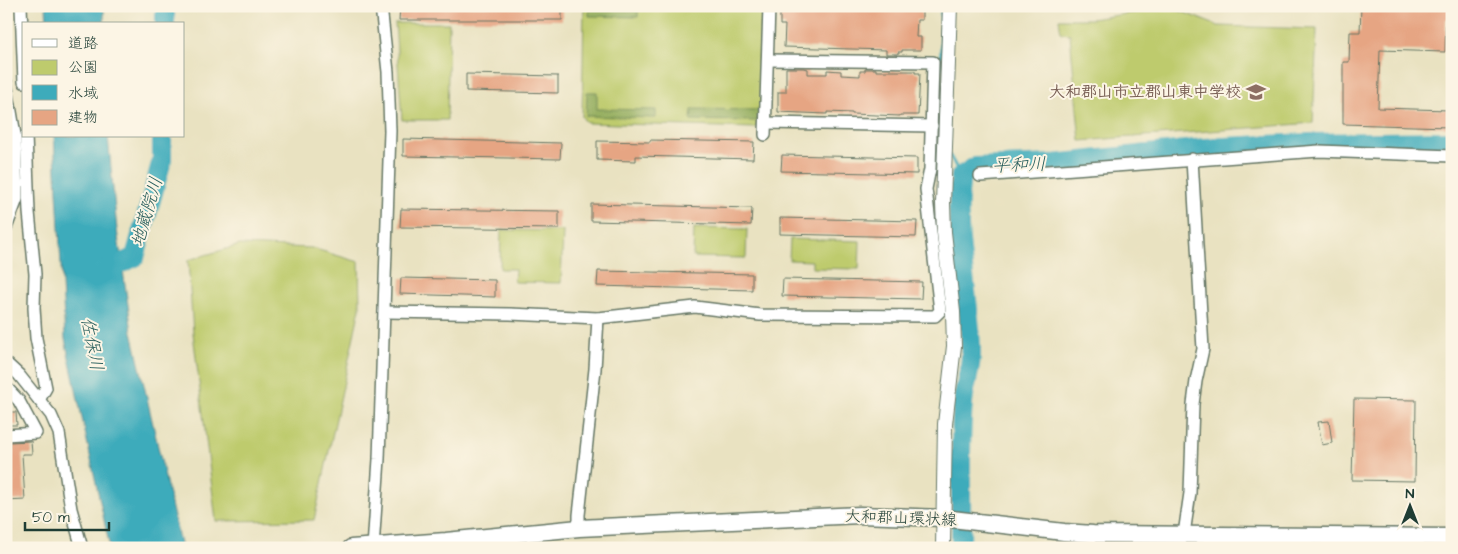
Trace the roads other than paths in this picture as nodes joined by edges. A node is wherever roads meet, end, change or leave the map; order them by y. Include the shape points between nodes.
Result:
1 (21, 6) edge
2 (381, 6) edge
3 (769, 6) edge
4 (950, 6) edge
5 (22, 31) edge
6 (768, 60) junction
7 (6, 82) edge
8 (932, 126) junction
9 (26, 138) edge
10 (1452, 156) edge
11 (1192, 159) junction
12 (980, 176) dead end
13 (6, 228) edge
14 (385, 312) junction
15 (598, 318) junction
16 (6, 363) edge
17 (6, 387) edge
18 (39, 400) junction
19 (6, 435) edge
20 (957, 520) junction
21 (579, 528) junction
22 (1184, 534) junction
23 (1452, 537) edge
24 (373, 547) edge
25 (82, 548) edge
26 (351, 548) edge
27 (943, 548) edge

1 - 5 street
2 - 14 street via 390,131
3 - 6 street
4 - 20 street via 944,232 954,346 945,424
6 - 8 street via 933,62
6 - 8 street via 766,129
7 - 13 street via 15,135 17,199
8 - 15 street via 926,189 940,311 936,316 760,315 695,307
9 - 18 street via 36,338 46,388
10 - 11 street via 1319,151
11 - 12 street
11 - 22 street via 1203,348 1193,404 1190,493
14 - 15 street
14 - 24 street
15 - 21 street
16 - 18 street
17 - 19 street via 19,401 36,433
18 - 25 street via 59,433 71,509
20 - 21 main road, 大和郡山環状線 via 860,515
20 - 22 main road, 大和郡山環状線 via 1064,532
20 - 27 street
21 - 24 main road, 大和郡山環状線
22 - 23 main road, 大和郡山環状線
24 - 26 main road, 大和郡山環状線

